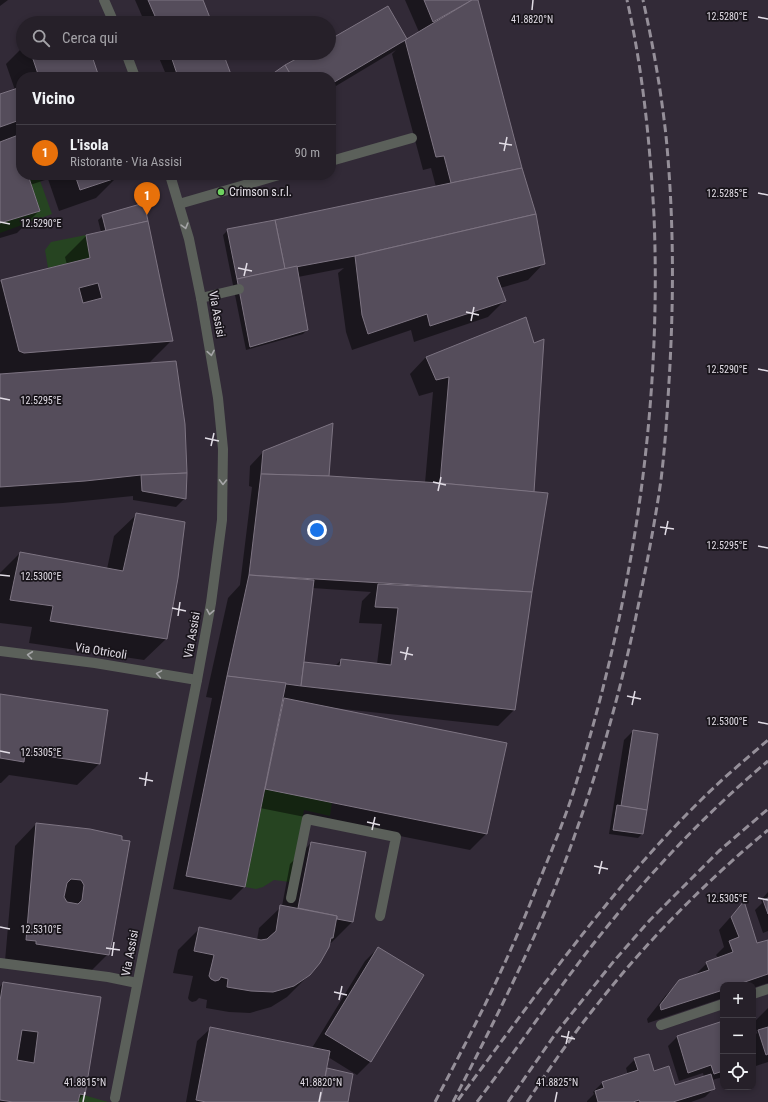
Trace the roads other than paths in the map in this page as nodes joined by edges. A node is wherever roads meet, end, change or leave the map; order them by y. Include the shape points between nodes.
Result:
1 (104, 0) edge
2 (111, 16) edge
3 (129, 60) edge
4 (134, 72) edge
5 (412, 138) dead end
6 (336, 159) edge
7 (172, 180) edge
8 (263, 180) edge
9 (179, 204) junction
10 (239, 289) dead end
11 (201, 298) junction
12 (0, 651) edge
13 (198, 680) junction
14 (291, 898) dead end
15 (380, 916) dead end
16 (0, 963) edge
17 (137, 983) junction
18 (768, 989) edge
19 (756, 993) edge
20 (720, 1005) edge
21 (661, 1025) dead end
22 (115, 1098) dead end

1 - 2 street
3 - 4 street
5 - 6 street
7 - 9 street, Via Assisi
8 - 9 street
9 -> 11 street, Via Assisi
10 - 11 street
11 -> 13 street, Via Assisi via 218,398 223,464 222,520 212,603
13 -> 12 street, Via Otricoli
13 - 17 street, Via Assisi
14 - 15 street via 307,819 382,834 396,837
16 - 17 street
17 - 22 street, Via Assisi
18 - 19 street
20 - 21 street

